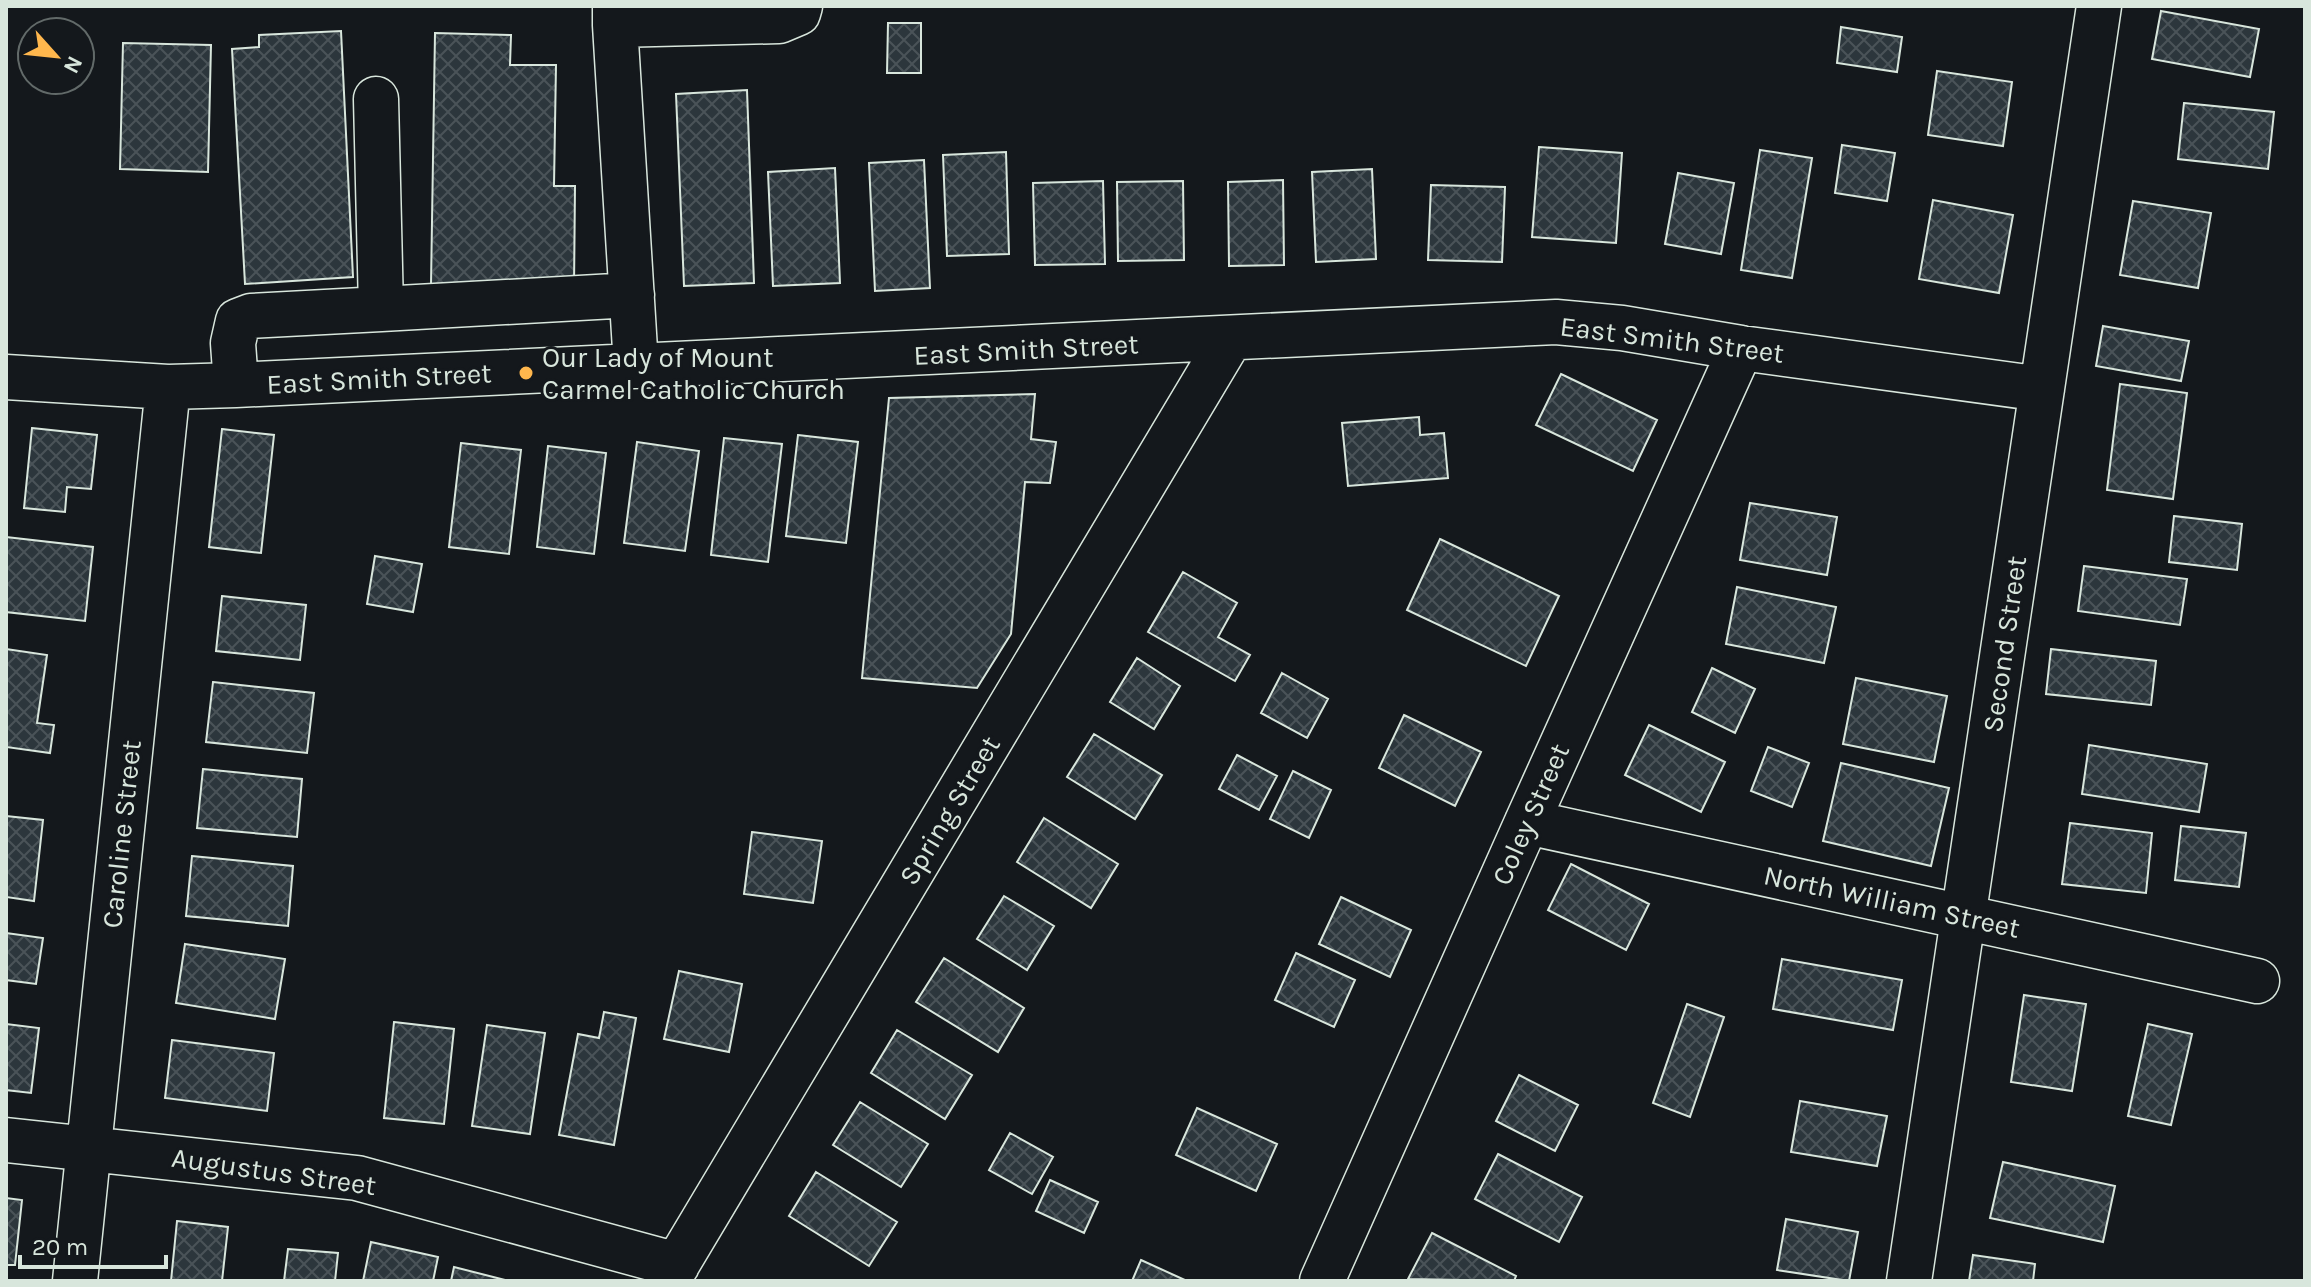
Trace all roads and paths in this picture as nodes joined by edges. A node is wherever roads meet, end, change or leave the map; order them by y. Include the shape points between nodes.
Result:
1 (800, 6) edge
2 (2099, 6) edge
3 (615, 16) edge
4 (376, 99) dead end
5 (632, 295) junction
6 (381, 309) junction
7 (1230, 339) junction
8 (1741, 348) junction
9 (636, 366) junction
10 (6, 377) edge
11 (236, 385) junction
12 (168, 387) junction
13 (2042, 389) junction
14 (1527, 822) junction
15 (1963, 917) junction
16 (2257, 981) dead end
17 (6, 1140) edge
18 (89, 1147) junction
19 (672, 1273) edge
20 (75, 1281) edge
21 (1322, 1281) edge
22 (1909, 1281) edge

1 - 3 street via 798,13 779,21
2 - 13 street, Second Street
3 - 5 street
4 - 6 street
5 - 6 street
5 - 9 street
6 - 11 street via 238,321 233,343
7 - 8 street, East Smith Street via 1556,322
7 - 9 street, East Smith Street
7 - 19 street, Spring Street
8 - 13 street, East Smith Street
8 - 14 street, Coley Street
9 - 11 street, East Smith Street
10 - 12 street, East Smith Street
11 - 12 street, East Smith Street
12 - 18 street, Caroline Street
13 - 15 street, Second Street
14 - 15 street, North William Street
14 - 21 street, Coley Street
15 - 16 street, North William Street
15 - 22 street, Second Street
17 - 18 street, Augustus Street
18 - 19 street, Augustus Street via 357,1178
18 - 20 street, Caroline Street

